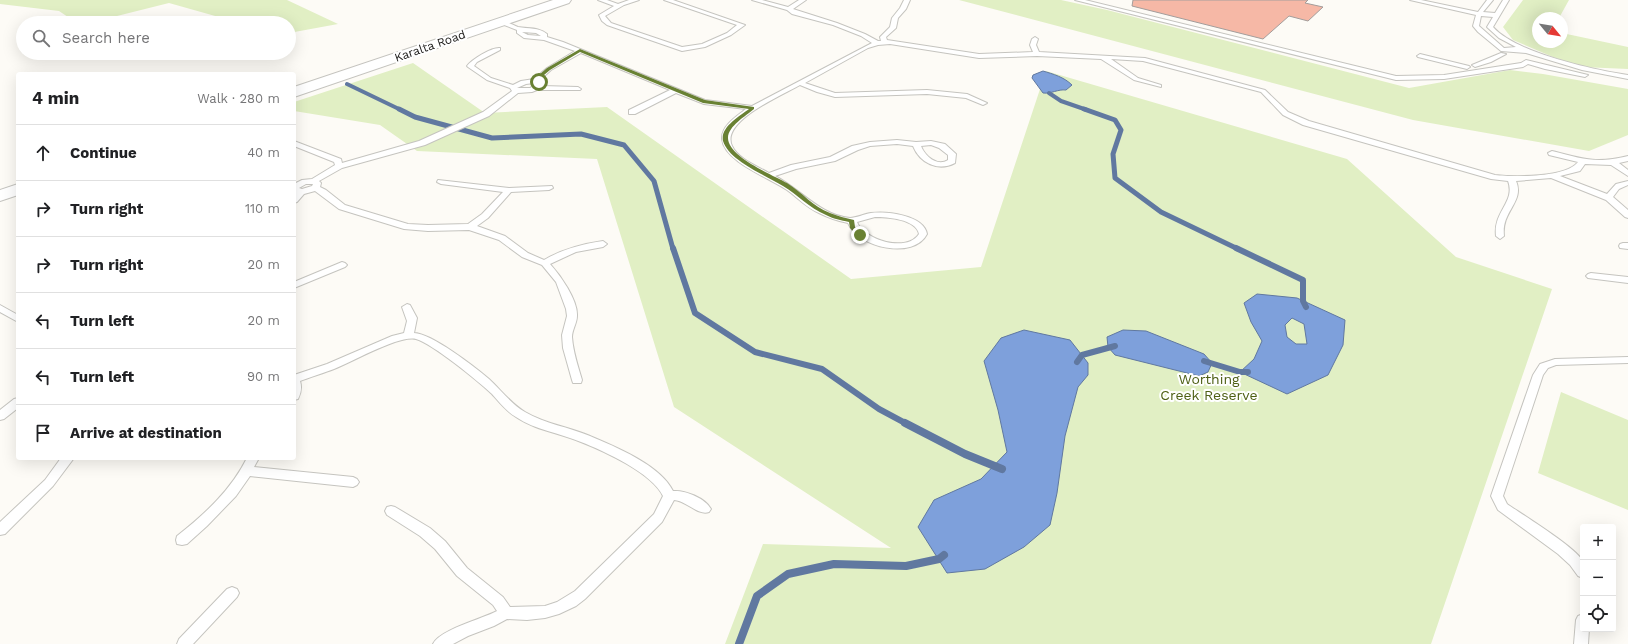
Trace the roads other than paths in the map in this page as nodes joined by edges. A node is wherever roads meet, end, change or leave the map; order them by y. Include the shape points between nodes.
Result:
1 (565, 0) edge
2 (601, 0) edge
3 (636, 0) edge
4 (667, 0) edge
5 (756, 0) edge
6 (803, 0) edge
7 (907, 0) edge
8 (1078, 0) edge
9 (1413, 0) edge
10 (1490, 0) edge
11 (1506, 0) edge
12 (617, 5) junction
13 (789, 9) junction
14 (1479, 14) junction
15 (1497, 14) junction
16 (1493, 20) junction
17 (502, 22) junction
18 (863, 35) junction
19 (1035, 39) dead end
20 (884, 40) junction
21 (876, 43) junction
22 (498, 49) dead end
23 (580, 50) junction
24 (1529, 51) junction
25 (1503, 52) junction
26 (1037, 54) junction
27 (1420, 56) dead end
28 (1539, 56) junction
29 (1104, 58) junction
30 (1528, 62) junction
31 (1466, 67) junction
32 (1442, 75) junction
33 (1628, 77) edge
34 (800, 83) junction
35 (1628, 83) edge
36 (536, 84) junction
37 (1159, 86) dead end
38 (515, 89) junction
39 (578, 89) dead end
40 (676, 90) junction
41 (296, 91) edge
42 (983, 103) dead end
43 (753, 108) junction
44 (632, 112) dead end
45 (296, 144) edge
46 (916, 144) dead end
47 (1552, 153) dead end
48 (1628, 158) edge
49 (1583, 161) junction
50 (1613, 163) junction
51 (339, 166) junction
52 (1628, 174) edge
53 (769, 176) junction
54 (1552, 176) junction
55 (1512, 180) junction
56 (441, 182) dead end
57 (1628, 183) edge
58 (314, 185) junction
59 (297, 188) edge
60 (549, 188) dead end
61 (16, 190) edge
62 (509, 190) junction
63 (0, 196) edge
64 (1609, 198) junction
65 (1628, 215) edge
66 (852, 221) junction
67 (470, 227) junction
68 (1500, 236) dead end
69 (603, 244) dead end
70 (545, 263) junction
71 (342, 265) dead end
72 (1591, 276) dead end
73 (1628, 280) edge
74 (296, 284) edge
75 (408, 307) dead end
76 (0, 308) edge
77 (16, 318) edge
78 (408, 336) junction
79 (1628, 360) edge
80 (296, 378) edge
81 (577, 380) dead end
82 (16, 404) edge
83 (0, 416) edge
84 (66, 460) edge
85 (252, 460) edge
86 (247, 471) junction
87 (353, 482) dead end
88 (669, 496) junction
89 (705, 509) dead end
90 (392, 511) dead end
91 (0, 530) edge
92 (182, 540) dead end
93 (1580, 568) edge
94 (232, 593) dead end
95 (506, 613) junction
96 (1582, 632) edge
97 (184, 644) edge
98 (440, 644) edge
99 (1581, 644) edge

1 - 17 street, Karalta Road
2 - 12 lane
3 - 12 lane
4 - 12 lane via 742,25 703,46 682,49 606,22 602,15
5 - 13 lane
6 - 13 lane
7 - 20 lane
8 - 32 lane via 1396,78
9 - 14 lane
10 - 14 lane
11 - 15 lane
13 - 18 lane via 798,14 834,22
14 - 15 lane
14 - 16 lane
14 - 25 lane via 1476,26
15 - 16 lane
16 - 24 lane via 1490,27 1493,31
17 - 23 lane via 521,29 519,32 526,37 544,38
17 - 41 street, Karalta Road
18 - 20 lane
18 - 21 lane
19 - 26 lane via 1033,45
20 - 21 lane
20 - 26 lane via 979,56
21 - 34 lane
22 - 38 lane via 470,66 489,79
23 - 36 lane via 549,69
23 - 40 lane
24 - 25 lane via 1511,49
24 - 28 lane
25 - 30 lane via 1512,59
25 - 31 lane via 1489,61
26 - 29 lane
27 - 31 lane
28 - 30 lane via 1540,61
28 - 33 lane
29 - 37 lane via 1136,79
29 - 55 lane via 1136,58 1156,62 1256,89 1269,96 1289,115 1306,123 1474,172
30 - 32 lane via 1523,65 1454,76
30 - 35 lane
31 - 32 lane
34 - 42 lane via 835,95 928,92 967,96
34 - 43 lane
36 - 38 lane via 522,83
36 - 39 lane
38 - 51 lane via 495,109 422,143 361,162
40 - 43 lane via 712,104
40 - 44 lane
43 - 53 lane via 730,127 726,140 729,147 746,164
45 - 51 lane via 338,161
46 - 53 lane via 897,142 862,146 832,160 782,170
47 - 49 lane
48 - 50 lane
49 - 50 lane
49 - 54 lane via 1577,169
50 - 52 lane
51 - 58 lane
53 - 66 lane via 786,185 816,208
54 - 55 lane
54 - 64 lane
55 - 68 lane via 1515,192 1499,226
56 - 62 lane
57 - 64 lane via 1618,186
58 - 59 lane
58 - 67 lane via 342,207 398,225 428,228
60 - 62 lane
61 - 63 street
62 - 67 lane via 485,216
64 - 65 lane
66 - 66 lane via 873,214 889,215 913,221 923,230 923,234 908,245 885,244 860,235 853,228
67 - 70 lane via 502,238 525,255
69 - 70 lane via 566,251
70 - 81 lane via 560,281 571,309 568,348
71 - 74 lane
72 - 73 lane
75 - 78 lane via 413,326
76 - 77 lane
78 - 80 lane via 381,344
78 - 88 lane via 418,336 440,348 484,381 519,414 586,439 630,461 651,474 664,486
79 - 93 lane via 1555,362 1544,366 1538,376 1497,496 1502,507 1563,550
82 - 83 lane
84 - 91 lane via 49,483
85 - 86 lane
86 - 87 lane
86 - 92 lane via 224,502
88 - 89 lane via 678,494
88 - 95 lane via 658,518 567,605 552,611 531,614
90 - 95 lane via 440,545 462,572 498,601
94 - 97 lane
95 - 98 lane
96 - 99 lane

